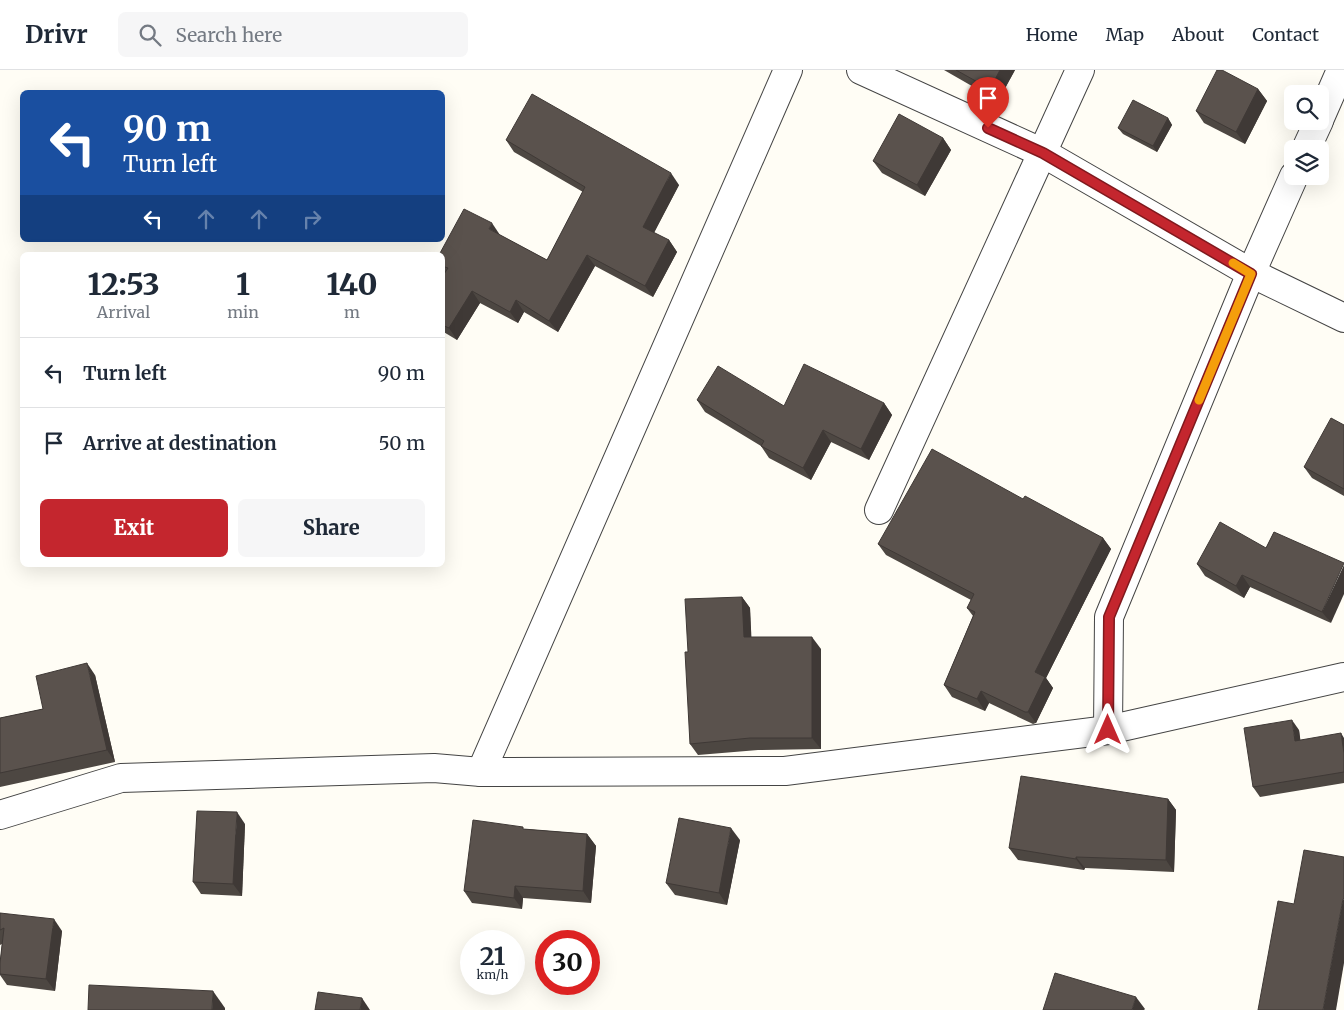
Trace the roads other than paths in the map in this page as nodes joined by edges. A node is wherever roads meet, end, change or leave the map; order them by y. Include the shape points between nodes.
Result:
1 (788, 70) edge
2 (861, 70) edge
3 (1080, 70) edge
4 (1341, 70) edge
5 (1329, 97) edge
6 (1043, 153) junction
7 (1290, 185) edge
8 (1251, 274) junction
9 (1344, 318) edge
10 (879, 510) dead end
11 (1344, 678) edge
12 (1108, 730) junction
13 (481, 772) junction
14 (0, 815) edge

1 - 13 street
2 - 6 street
3 - 6 street
4 - 5 street
6 - 8 street
6 - 10 street
7 - 8 street
8 - 9 street
8 - 12 street via 1109,617
11 - 12 street
12 - 13 street via 785,770
13 - 14 street via 434,768 121,778

